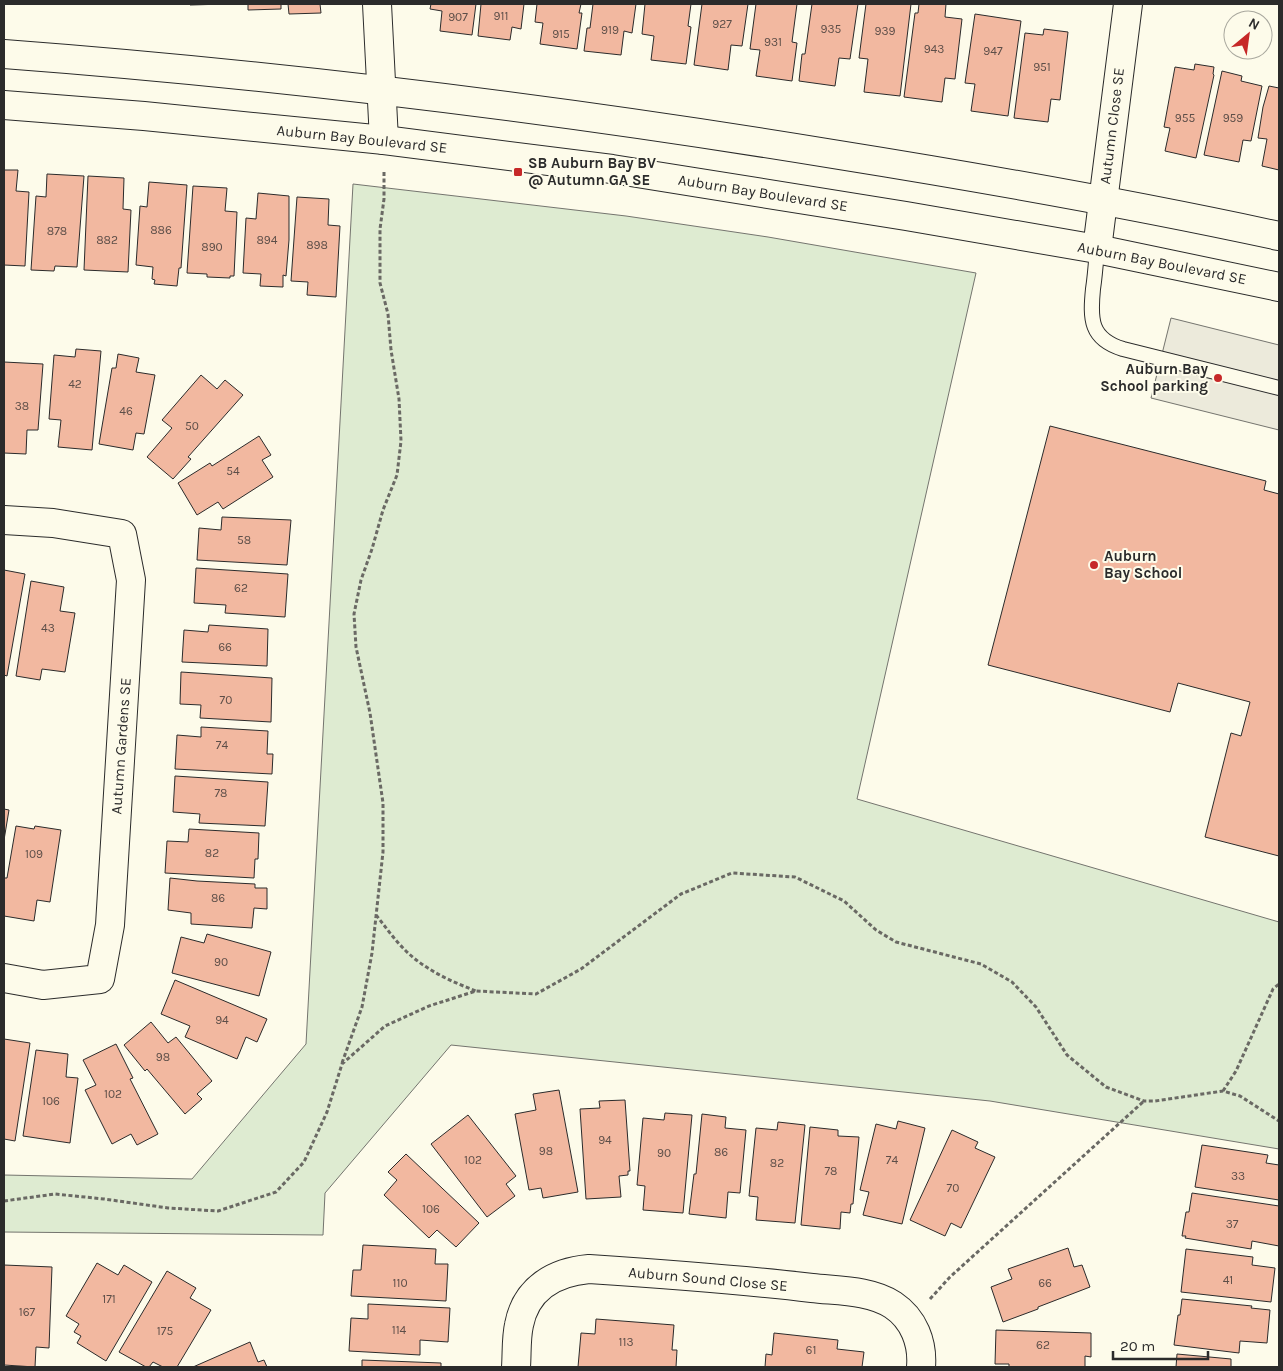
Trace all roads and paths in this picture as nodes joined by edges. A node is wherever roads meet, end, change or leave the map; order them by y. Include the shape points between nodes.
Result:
1 (377, 4) edge
2 (1128, 4) edge
3 (4, 54) edge
4 (381, 90) junction
5 (4, 105) edge
6 (384, 140) junction
7 (1103, 200) junction
8 (1279, 236) edge
9 (1097, 249) junction
10 (1279, 287) edge
11 (1279, 388) edge
12 (4, 520) edge
13 (376, 914) junction
14 (4, 978) edge
15 (1279, 984) edge
16 (476, 991) junction
17 (342, 1064) junction
18 (1223, 1090) junction
19 (1144, 1100) junction
20 (1279, 1121) edge
21 (4, 1201) edge
22 (910, 1321) junction
23 (516, 1367) edge
24 (921, 1367) edge

1 - 4 street
2 - 7 street, Autumn Close SE
3 - 4 street
4 - 6 street
4 - 7 street via 702,132
5 - 6 street, Auburn Bay Boulevard SE
6 - 9 street, Auburn Bay Boulevard SE via 612,169
6 - 13 path via 380,283 388,314 401,441 397,475 361,580 354,614 356,647 370,713 383,803 383,852
7 - 8 street
7 - 9 street, Autumn Close SE
9 - 10 street, Auburn Bay Boulevard SE
9 - 11 lane via 1091,314 1095,328 1110,344
12 - 14 street, Autumn Gardens SE via 122,534 131,580 110,926 100,979 44,984
13 - 16 path via 404,949 425,966
13 - 17 path via 362,1007
15 - 18 path via 1273,989 1236,1071
16 - 17 path via 429,1006 385,1026
16 - 19 path via 536,994 581,969 681,894 732,873 795,877 844,901 876,930 896,942 981,964 1012,982 1036,1007 1067,1055 1106,1087
17 - 21 path via 327,1112 304,1162 276,1192 218,1211 55,1194
18 - 19 path
18 - 20 path via 1240,1096
19 - 22 path via 950,1277
22 - 23 street, Auburn Sound Close SE via 883,1300 861,1294 740,1280 589,1269 556,1276 534,1293 519,1324
22 - 24 street, Auburn Sound Close SE via 919,1340

